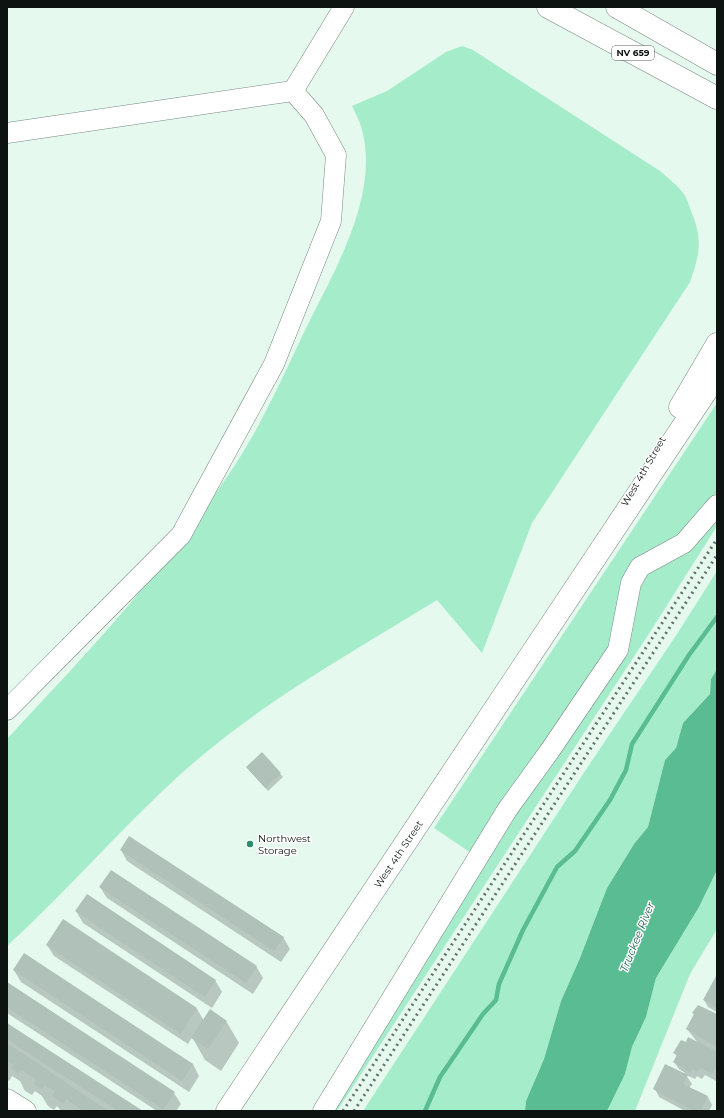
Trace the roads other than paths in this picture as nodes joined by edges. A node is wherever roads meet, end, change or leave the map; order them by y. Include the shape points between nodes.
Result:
1 (344, 7) edge
2 (548, 7) edge
3 (625, 9) edge
4 (717, 64) edge
5 (293, 91) junction
6 (717, 98) edge
7 (7, 133) edge
8 (717, 344) edge
9 (717, 375) edge
10 (717, 505) edge
11 (569, 598) junction
12 (7, 710) edge
13 (7, 1099) edge
14 (26, 1111) edge
15 (227, 1111) edge
16 (323, 1111) edge

1 - 5 lane
2 - 6 main road, NV 659
3 - 4 main road
5 - 7 lane
5 - 12 lane via 314,114 336,155 331,220 274,364 181,535
8 - 11 main road, West 4th Street
9 - 11 main road, West 4th Street
10 - 16 lane via 684,542 640,567 631,583 618,650 507,810
11 - 15 main road, West 4th Street
13 - 14 lane

